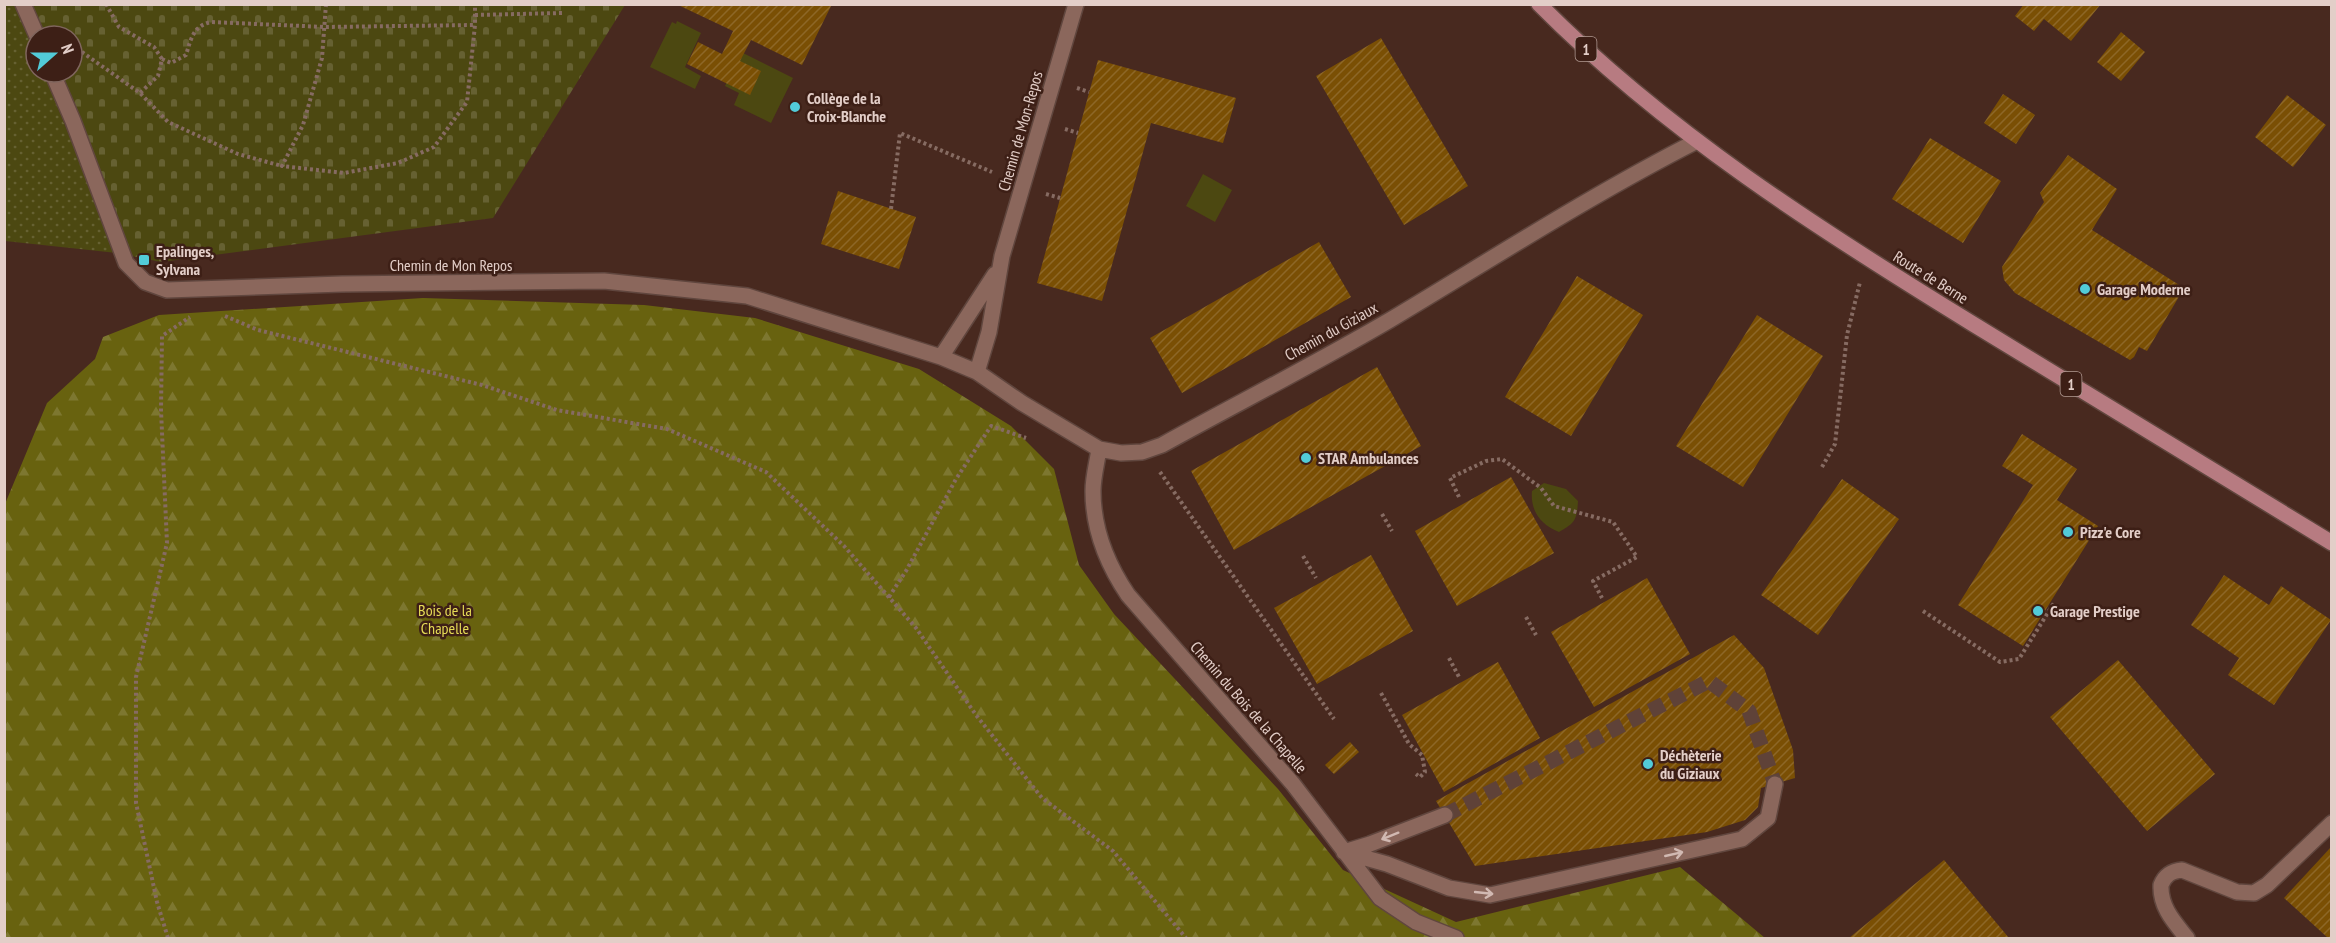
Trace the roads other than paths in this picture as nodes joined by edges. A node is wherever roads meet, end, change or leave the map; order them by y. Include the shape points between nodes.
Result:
1 (23, 4) edge
2 (1076, 4) edge
3 (1539, 4) edge
4 (32, 24) edge
5 (57, 84) edge
6 (1697, 141) junction
7 (998, 268) junction
8 (941, 357) junction
9 (977, 372) junction
10 (1099, 449) junction
11 (2331, 543) edge
12 (1775, 784) tunnel mouth
13 (1445, 815) tunnel mouth
14 (2331, 823) edge
15 (1344, 852) junction
16 (1456, 939) edge
17 (2187, 939) edge

1 - 4 street
2 - 7 street, Chemin de Mon-Repos
3 - 6 main road, Route de Berne / 1 via 1604,65
5 - 8 street, Chemin de Mon Repos via 126,263 145,282 167,290 604,281 747,296
6 - 10 street, Chemin du Giziaux via 1641,169 1390,320 1162,445 1142,452
6 - 11 main road, Route de Berne / 1 via 1867,258
7 - 8 street, Chemin de Mon-Repos
7 - 9 street, Chemin de Mon-Repos via 989,332
8 - 9 street, Chemin de Mon Repos
9 - 10 street, Chemin du Giziaux
10 - 15 street, Chemin du Bois de la Chapelle via 1093,490 1102,546 1113,573 1293,784
15 -> 12 street via 1449,888 1490,895 1742,839 1768,818
13 -> 15 street
14 - 17 street via 2254,893 2237,892 2182,870 2168,874 2161,885 2163,902
15 - 16 street, Chemin du Bois de la Chapelle via 1380,898 1416,922

